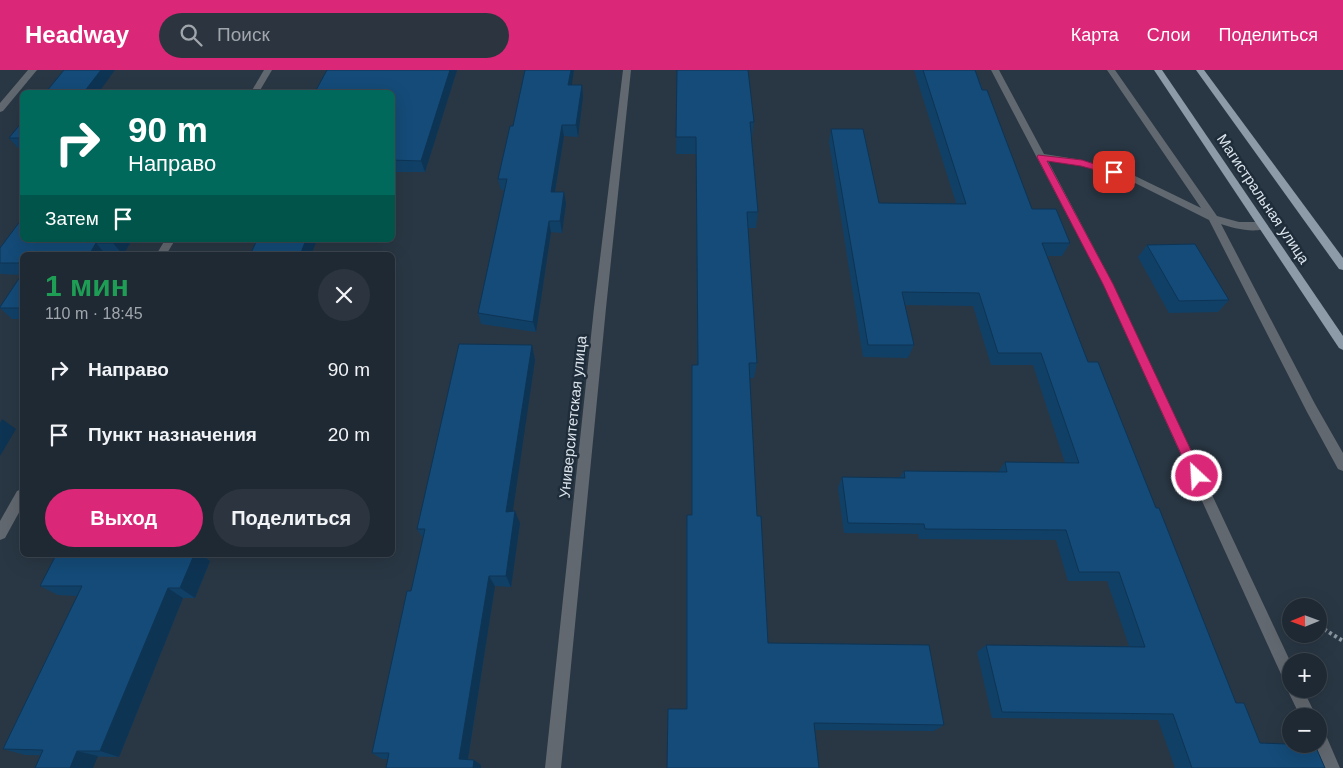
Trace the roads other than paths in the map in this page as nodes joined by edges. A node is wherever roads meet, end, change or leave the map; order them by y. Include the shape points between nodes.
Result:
1 (33, 70) edge
2 (268, 70) edge
3 (627, 70) edge
4 (995, 70) edge
5 (1111, 70) edge
6 (1158, 70) edge
7 (1200, 70) edge
8 (256, 90) edge
9 (0, 109) edge
10 (1041, 157) junction
11 (1213, 218) junction
12 (1263, 226) junction
13 (1343, 266) edge
14 (1343, 345) edge
15 (1343, 465) edge
16 (20, 499) edge
17 (0, 534) edge
18 (1282, 661) edge
19 (1325, 753) edge
20 (553, 768) edge
21 (1332, 768) edge

1 - 9 street
2 - 8 street
3 - 20 street, Университетская улица
4 - 10 street
5 - 11 street
6 - 12 main road, Магистральная улица
7 - 13 main road, Магистральная улица
10 - 11 street via 1082,163 1130,177
10 - 18 street via 1108,284
11 - 12 street via 1239,226
11 - 15 street
12 - 14 main road, Магистральная улица
16 - 17 street
19 - 21 street

